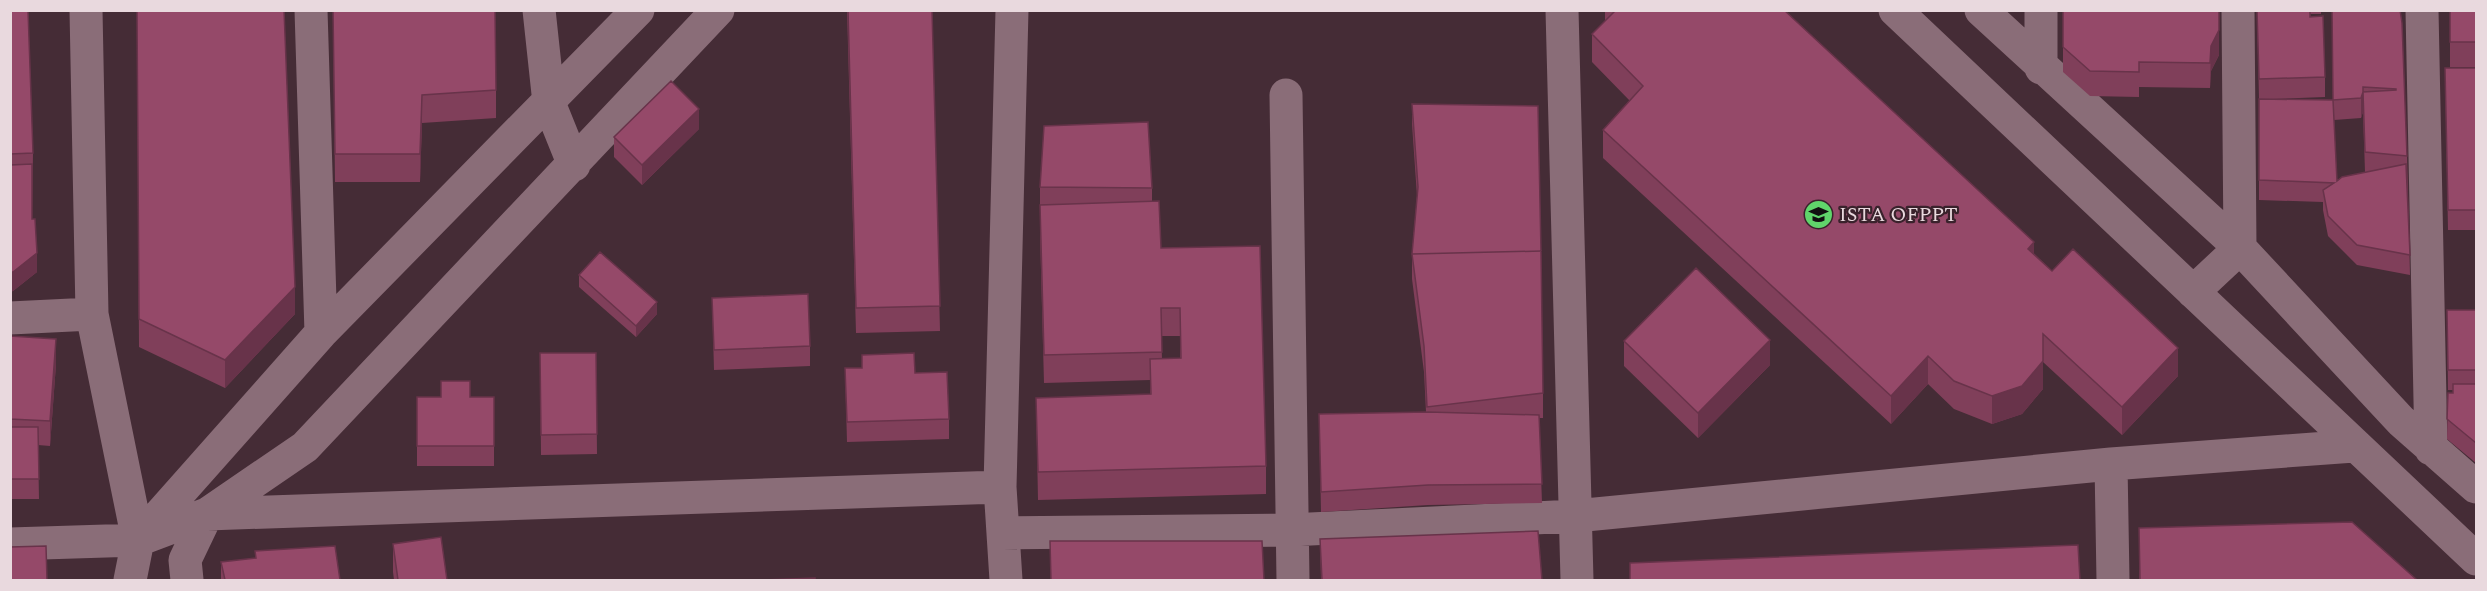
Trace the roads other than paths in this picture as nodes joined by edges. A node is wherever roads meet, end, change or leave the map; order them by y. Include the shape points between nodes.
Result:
1 (86, 10) edge
2 (311, 10) edge
3 (539, 10) edge
4 (638, 10) edge
5 (718, 10) edge
6 (1012, 10) edge
7 (1562, 10) edge
8 (1895, 10) edge
9 (1981, 10) edge
10 (2041, 10) edge
11 (2238, 10) edge
12 (2422, 10) edge
13 (2041, 68) junction
14 (1286, 94) dead end
15 (549, 103) junction
16 (574, 165) junction
17 (2240, 248) junction
18 (2193, 292) junction
19 (92, 314) junction
20 (10, 318) edge
21 (321, 333) junction
22 (2354, 446) junction
23 (2431, 449) junction
24 (2111, 464) junction
25 (1000, 487) junction
26 (2476, 488) edge
27 (207, 514) junction
28 (1575, 516) junction
29 (1290, 530) junction
30 (1003, 533) junction
31 (138, 540) junction
32 (10, 544) edge
33 (2476, 559) edge
34 (130, 580) edge
35 (187, 580) edge
36 (1006, 580) edge
37 (1293, 580) edge
38 (1577, 580) edge
39 (2113, 580) edge

1 - 19 street
2 - 21 street
3 - 15 street
4 - 15 street
5 - 16 street
6 - 25 street
7 - 28 street
8 - 18 street
9 - 13 street
10 - 13 street
11 - 17 street
12 - 23 street
13 - 17 street
14 - 29 street
15 - 16 street
15 - 21 street
16 - 27 street via 305,447
17 - 18 street
17 - 23 street
18 - 22 street
19 - 20 street
19 - 31 street
21 - 31 street
22 - 24 street
22 - 33 street
23 - 26 street
24 - 28 street
24 - 39 street
25 - 27 street
25 - 30 street
27 - 31 street
27 - 35 street via 185,560
28 - 29 street
28 - 38 street
29 - 30 street
29 - 37 street
30 - 36 street
31 - 32 street
31 - 34 street

